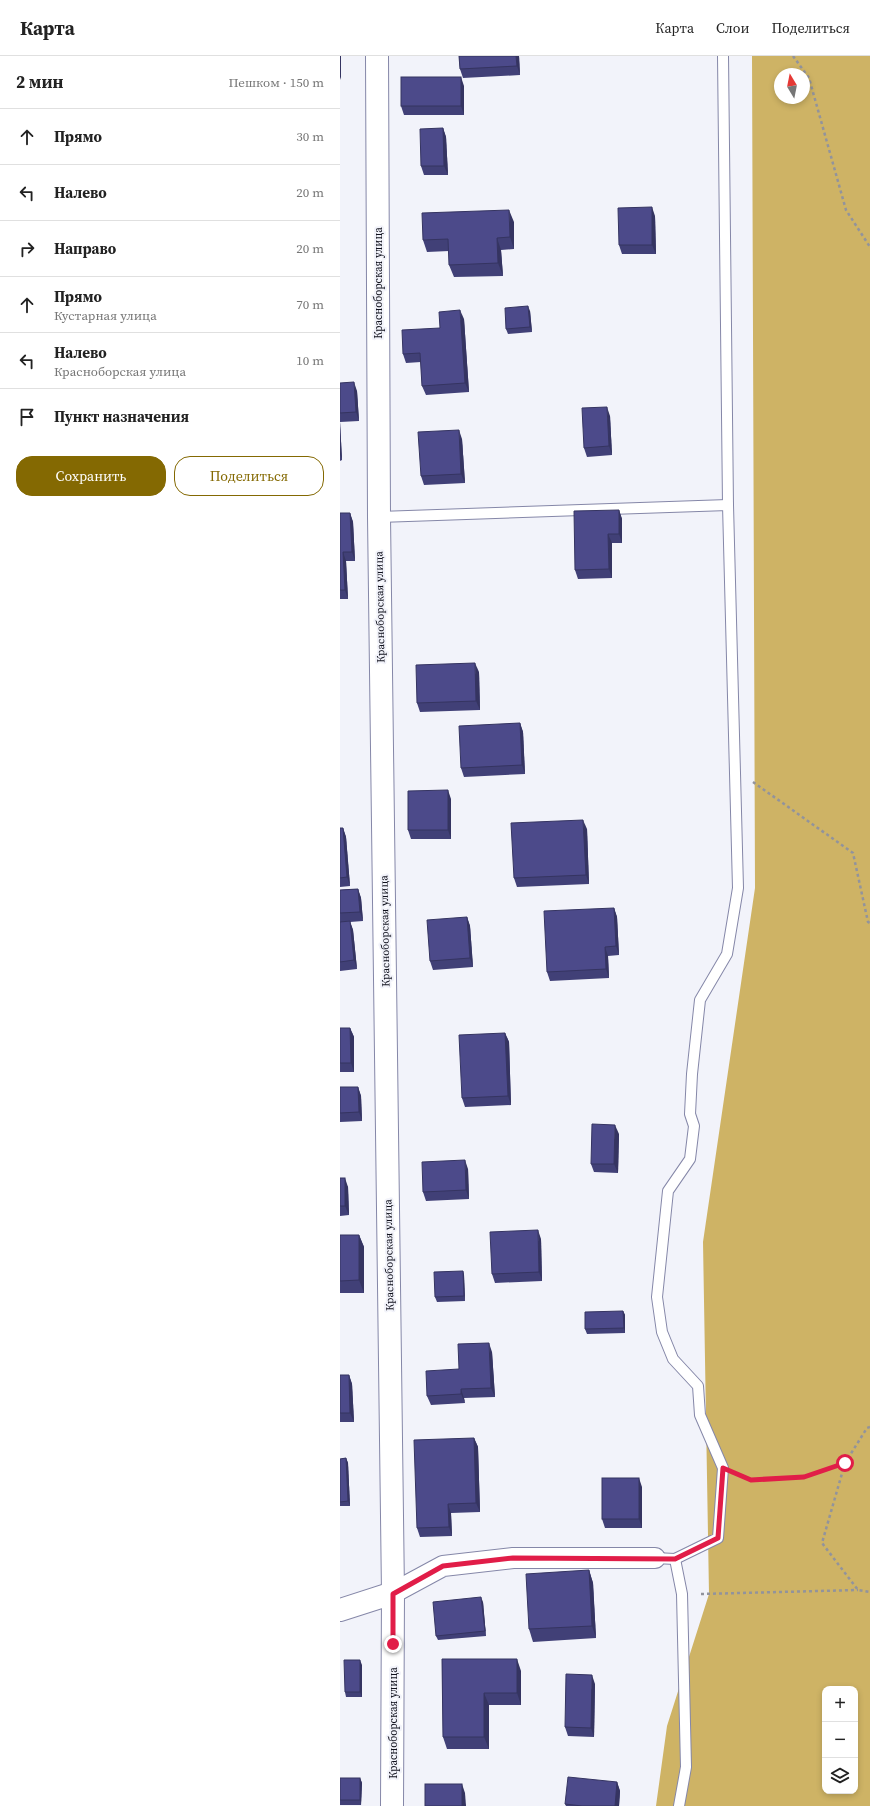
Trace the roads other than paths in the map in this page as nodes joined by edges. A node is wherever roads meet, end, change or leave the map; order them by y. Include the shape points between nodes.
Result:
1 (377, 56) edge
2 (723, 56) edge
3 (728, 505) junction
4 (379, 517) junction
5 (655, 1558) joint
6 (675, 1559) junction
7 (393, 1594) junction
8 (340, 1610) edge
9 (392, 1806) edge
10 (679, 1806) edge

1 - 4 street, Красноборская улица
2 - 3 lane
3 - 4 lane
3 - 6 lane via 738,888 727,954 700,1000 692,1074 690,1114 694,1126 690,1159 668,1191 657,1297 662,1332 674,1360 698,1386 700,1415 723,1468 718,1538
4 - 7 street, Красноборская улица
5 - 6 lane
5 - 7 street via 513,1558 443,1566
6 - 10 lane via 682,1594 686,1768
7 - 8 street
7 - 9 street, Красноборская улица

